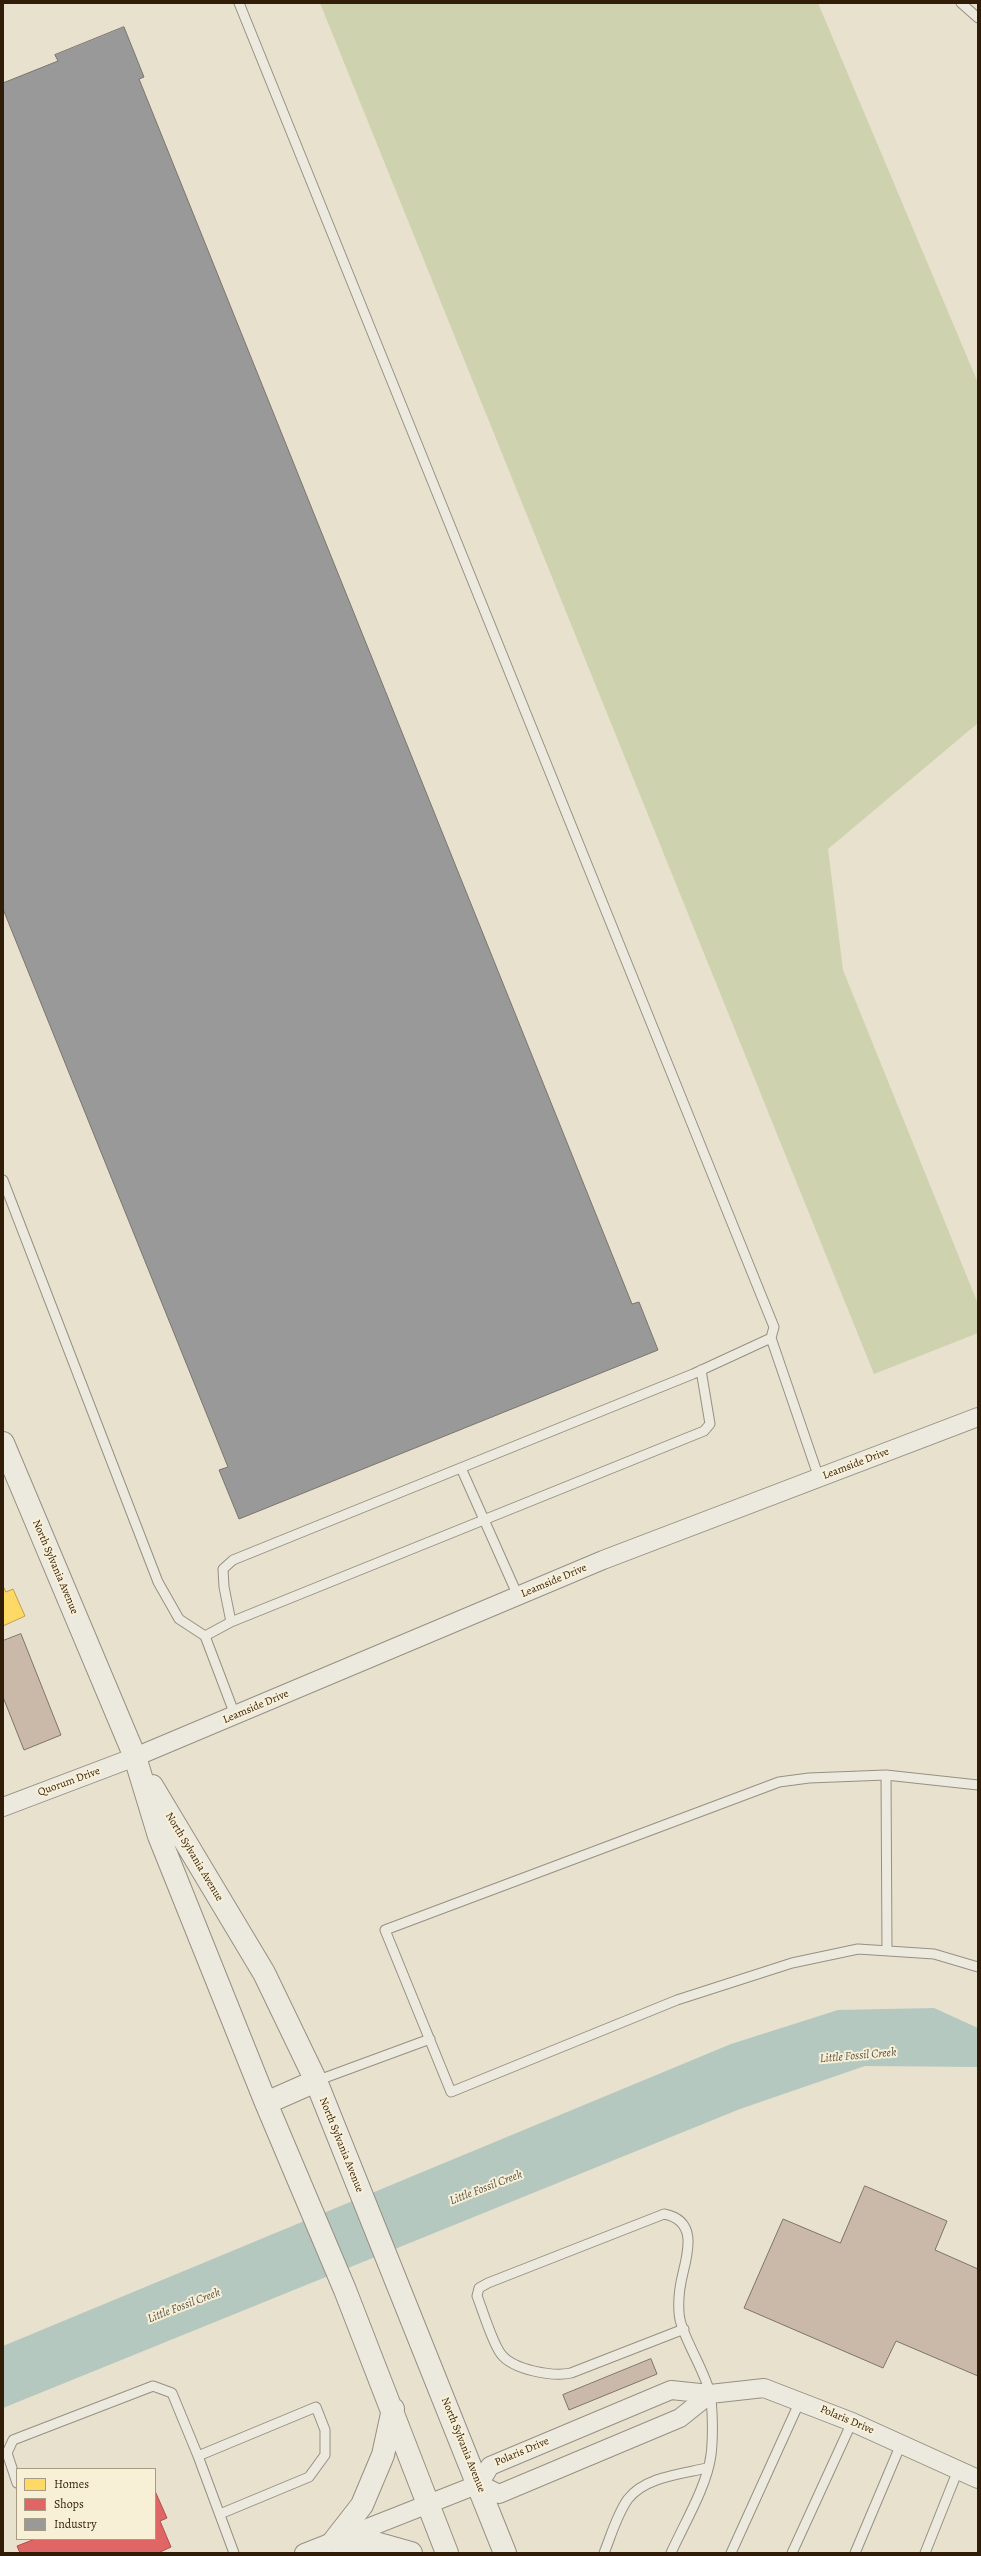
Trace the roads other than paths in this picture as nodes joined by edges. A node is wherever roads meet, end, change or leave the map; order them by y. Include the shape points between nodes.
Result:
1 (239, 3) edge
2 (961, 3) edge
3 (978, 18) edge
4 (3, 1180) edge
5 (771, 1338) junction
6 (701, 1370) junction
7 (978, 1416) edge
8 (3, 1443) edge
9 (461, 1468) junction
10 (819, 1478) junction
11 (485, 1521) junction
12 (518, 1596) junction
13 (231, 1622) junction
14 (205, 1636) junction
15 (235, 1715) junction
16 (135, 1757) junction
17 (886, 1775) junction
18 (978, 1785) edge
19 (3, 1807) edge
20 (887, 1951) junction
21 (978, 1967) edge
22 (430, 2039) junction
23 (316, 2080) junction
24 (266, 2103) junction
25 (684, 2329) junction
26 (710, 2394) junction
27 (800, 2401) junction
28 (393, 2408) junction
29 (852, 2422) junction
30 (901, 2444) junction
31 (198, 2456) junction
32 (707, 2468) junction
33 (958, 2470) junction
34 (978, 2479) edge
35 (16, 2480) edge
36 (479, 2484) junction
37 (428, 2504) junction
38 (220, 2514) junction
39 (334, 2541) junction
40 (234, 2553) edge
41 (304, 2553) edge
42 (411, 2553) edge
43 (447, 2553) edge
44 (505, 2553) edge
45 (604, 2553) edge
46 (671, 2553) edge
47 (731, 2553) edge
48 (792, 2553) edge
49 (854, 2553) edge
50 (925, 2553) edge

1 - 5 lane via 774,1326
2 - 3 lane
4 - 14 lane via 158,1582 179,1619
5 - 6 lane
5 - 10 lane
6 - 9 lane
6 - 11 lane via 710,1412 710,1424 704,1431
7 - 10 street, Leamside Drive
8 - 16 street, North Sylvania Avenue
9 - 11 lane
9 - 13 lane via 233,1560 223,1569
10 - 12 street, Leamside Drive via 603,1560
11 - 12 lane
11 - 13 lane
12 - 15 street, Leamside Drive
13 - 14 lane
14 - 15 lane
15 - 16 street, Leamside Drive
16 - 19 street, Quorum Drive
16 - 23 street, North Sylvania Avenue via 264,1973
16 - 24 street, North Sylvania Avenue via 159,1836
17 - 18 lane
17 - 20 lane
17 - 22 lane via 808,1778 779,1782 385,1930
20 - 21 lane via 934,1954
20 - 22 lane via 858,1949 792,1962 696,1993 451,2092
22 - 23 lane
23 - 24 street
23 - 36 street, North Sylvania Avenue
24 - 28 street, North Sylvania Avenue
25 - 25 lane via 571,2373 551,2375 527,2368 501,2354 477,2296 479,2288 488,2283 664,2214 674,2216 682,2222 689,2242 679,2294 678,2314
25 - 26 lane
26 - 27 street, Polaris Drive via 764,2388
26 - 32 lane via 711,2455
26 - 36 street, Polaris Drive via 670,2390 490,2466
26 - 36 street via 680,2418 499,2494
27 - 29 street, Polaris Drive
27 - 47 lane
28 - 37 street, North Sylvania Avenue
28 - 39 street via 383,2455 362,2505
29 - 30 street, Polaris Drive
29 - 48 lane
30 - 33 street, Polaris Drive
30 - 49 lane
31 - 35 lane via 172,2393 152,2386 13,2440 7,2453
31 - 38 lane
31 - 38 lane via 316,2407 325,2430 325,2455 309,2477
32 - 45 lane via 639,2488 623,2507
32 - 46 lane
33 - 34 street, Polaris Drive
33 - 50 lane
36 - 37 street
36 - 44 street, North Sylvania Avenue
37 - 39 street
37 - 43 street, North Sylvania Avenue
38 - 40 lane
39 - 41 street
39 - 42 street via 372,2542

